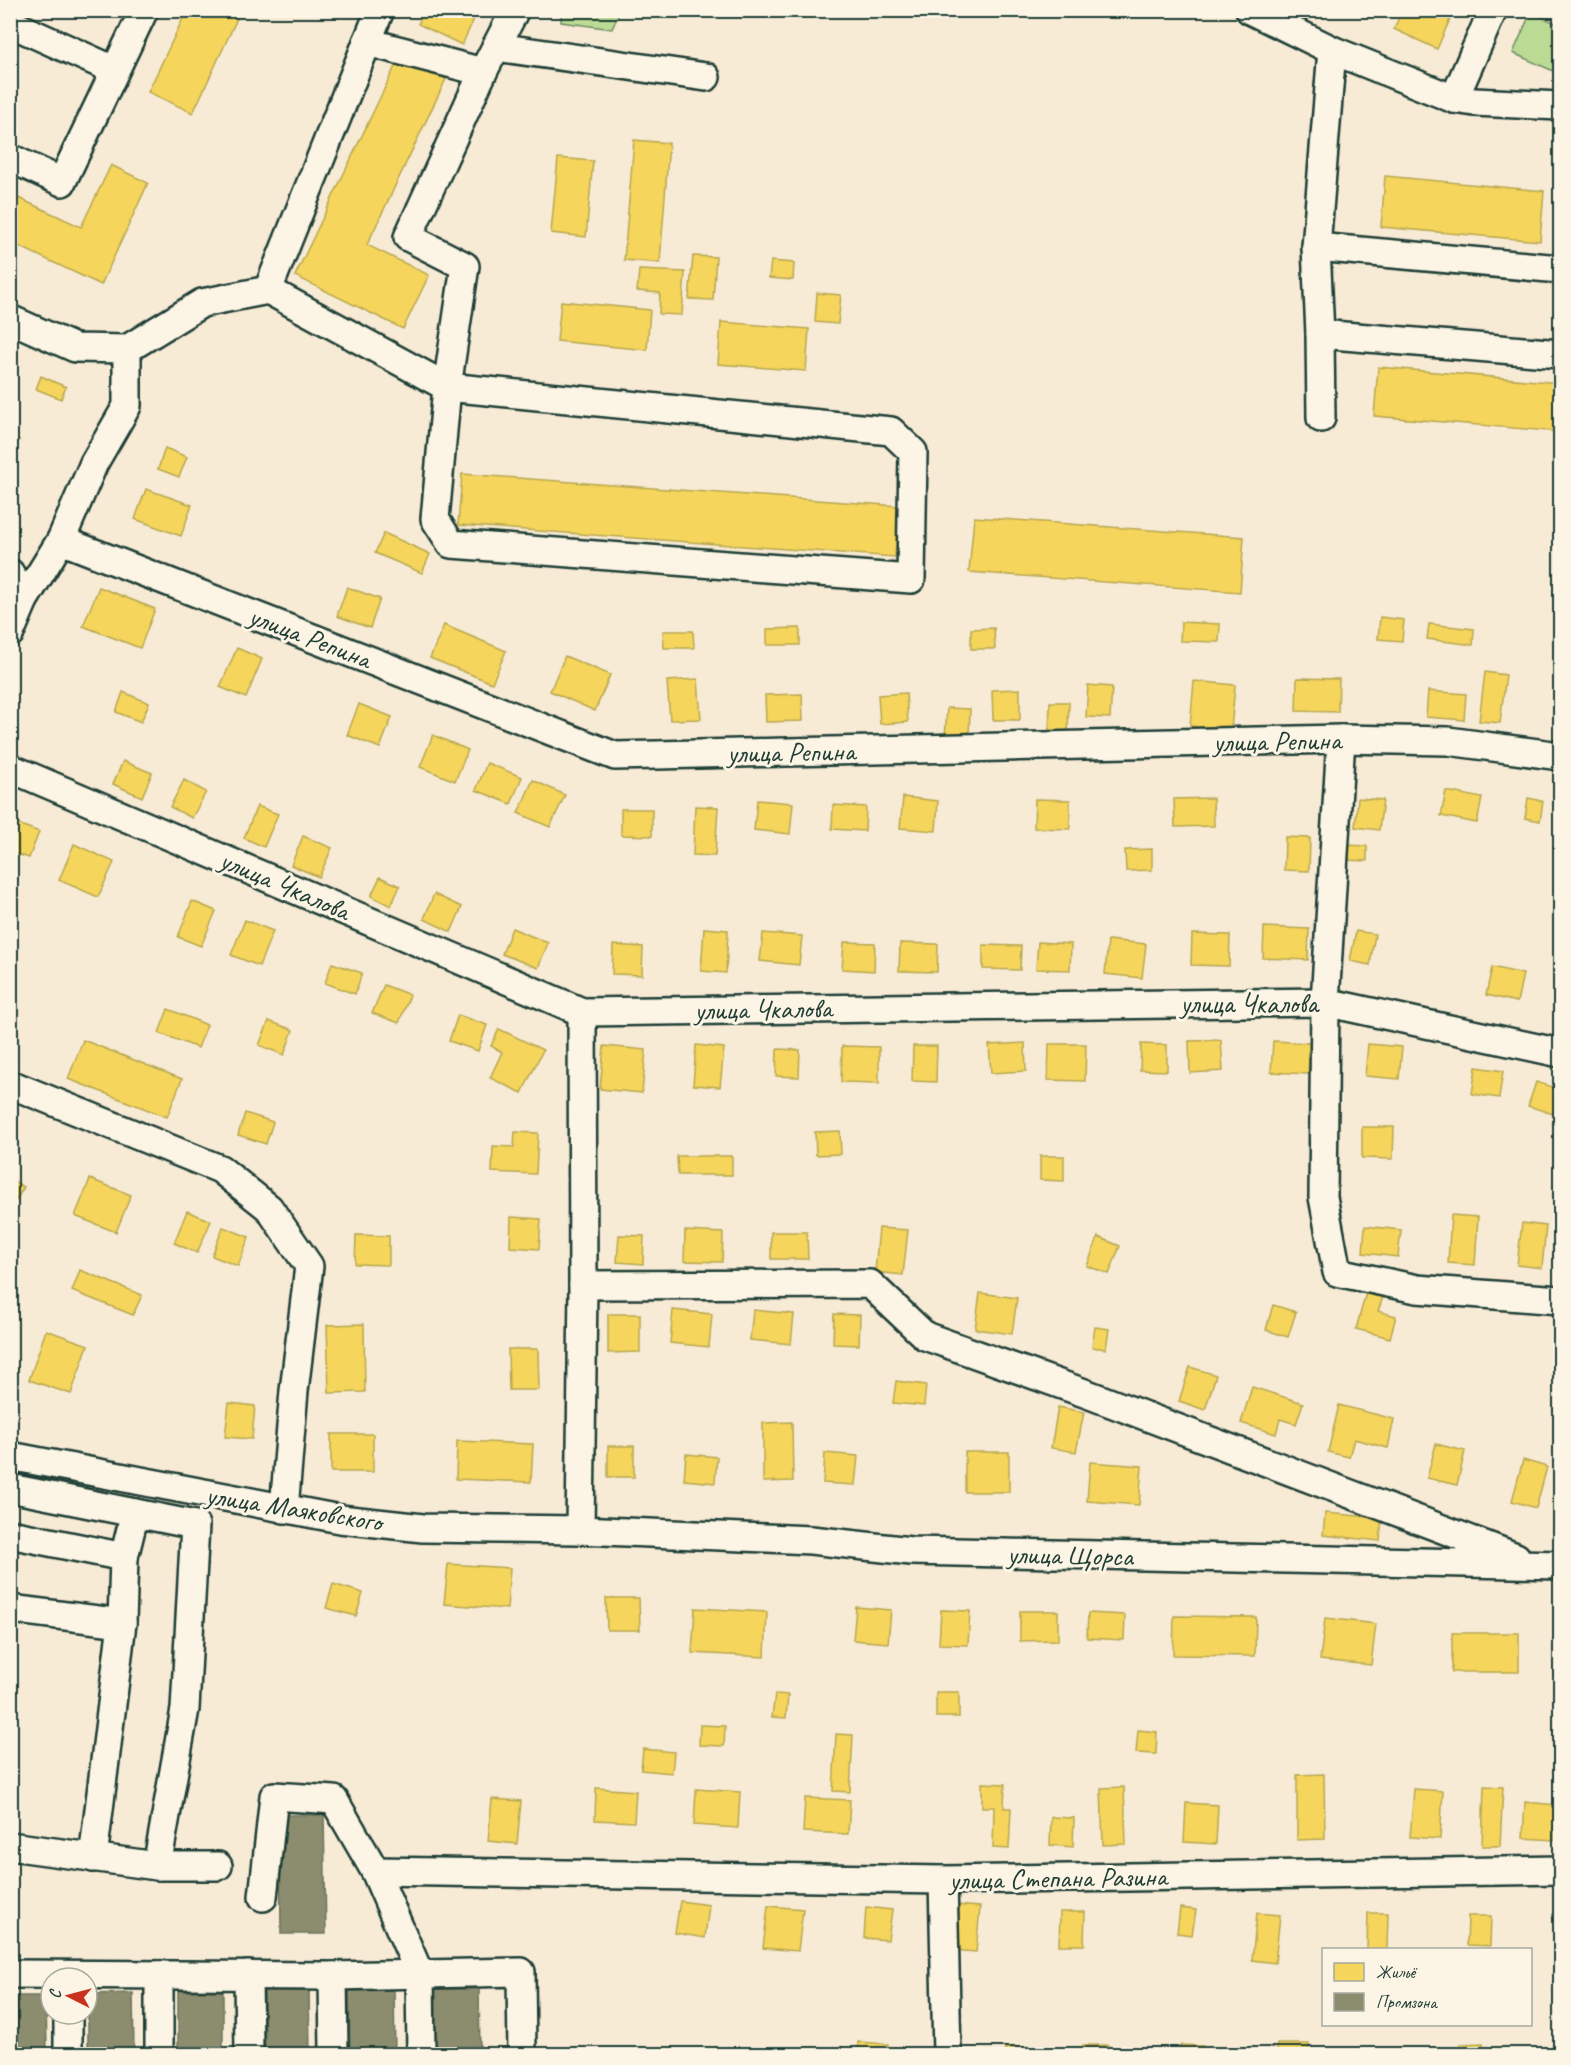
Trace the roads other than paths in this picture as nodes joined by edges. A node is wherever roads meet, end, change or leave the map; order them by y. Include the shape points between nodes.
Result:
1 (144, 10) edge
2 (380, 10) edge
3 (515, 10) edge
4 (1250, 10) edge
5 (1493, 10) edge
6 (10, 23) edge
7 (367, 42) junction
8 (496, 47) junction
9 (1332, 50) junction
10 (114, 70) junction
11 (483, 72) junction
12 (706, 77) dead end
13 (1454, 99) junction
14 (1560, 106) edge
15 (10, 158) edge
16 (1316, 247) junction
17 (1560, 269) edge
18 (268, 290) junction
19 (10, 319) edge
20 (1320, 334) junction
21 (127, 349) junction
22 (1560, 354) edge
23 (447, 387) junction
24 (1321, 418) dead end
25 (61, 540) junction
26 (10, 573) edge
27 (24, 600) junction
28 (10, 633) edge
29 (1341, 739) junction
30 (1560, 756) edge
31 (10, 768) edge
32 (1325, 1002) junction
33 (582, 1012) junction
34 (1560, 1053) edge
35 (10, 1084) edge
36 (583, 1285) junction
37 (1560, 1300) edge
38 (10, 1456) edge
39 (10, 1488) edge
40 (284, 1509) junction
41 (135, 1513) junction
42 (580, 1530) junction
43 (10, 1534) edge
44 (124, 1557) junction
45 (1547, 1564) edge
46 (10, 1609) edge
47 (122, 1623) junction
48 (10, 1846) edge
49 (93, 1858) junction
50 (157, 1866) junction
51 (218, 1866) dead end
52 (1560, 1870) edge
53 (375, 1871) junction
54 (943, 1880) junction
55 (262, 1897) dead end
56 (10, 1974) edge
57 (39, 1975) edge
58 (159, 1975) junction
59 (248, 1975) junction
60 (420, 1975) junction
61 (99, 1976) edge
62 (333, 1976) junction
63 (68, 2026) edge
64 (68, 2055) edge
65 (159, 2055) edge
66 (249, 2055) edge
67 (334, 2055) edge
68 (421, 2055) edge
69 (522, 2055) edge
70 (947, 2055) edge

1 - 10 street
2 - 7 street
3 - 8 street
4 - 9 street
5 - 13 street
6 - 10 street
7 - 11 street
7 - 18 street
8 - 11 street
8 - 12 street
9 - 13 street
9 - 16 street
10 - 15 street via 62,182
11 - 23 street via 408,237 465,266
13 - 14 street
16 - 17 street
16 - 20 street
18 - 21 street via 202,303
18 - 23 street
19 - 21 street via 75,348
20 - 22 street
20 - 24 street
21 - 25 street via 127,406 94,463
23 - 23 street via 435,519 451,544 911,579 913,452 891,431
25 - 27 street
25 - 29 street, улица Репина via 615,756
26 - 27 street
27 - 28 street
29 - 30 street, улица Репина via 1448,741
29 - 32 street
31 - 33 street, улица Чкалова
32 - 33 street, улица Чкалова
32 - 34 street, улица Чкалова
32 - 37 street via 1323,1197 1337,1272 1417,1288
33 - 36 street
35 - 40 street via 220,1170 269,1208 309,1266
36 - 42 street
36 - 45 street via 870,1284 925,1336
38 - 40 street, улица Маяковского
39 - 41 street
40 - 42 street, улица Маяковского via 423,1528
41 - 44 street
41 - 50 street via 195,1525 185,1708
42 - 45 street, улица Щорса via 811,1540 911,1551
43 - 44 street
44 - 47 street
46 - 47 street
47 - 49 street
48 - 49 street
49 - 50 street
50 - 51 street
52 - 54 street, улица Степана Разина
53 - 54 street, улица Степана Разина
53 - 55 street via 334,1800 274,1796
53 - 60 street
54 - 70 street
56 - 57 street
58 - 59 street
58 - 61 street
58 - 65 street
59 - 62 street
59 - 66 street
60 - 62 street
60 - 68 street
60 - 69 street via 521,1972
62 - 67 street
63 - 64 street

